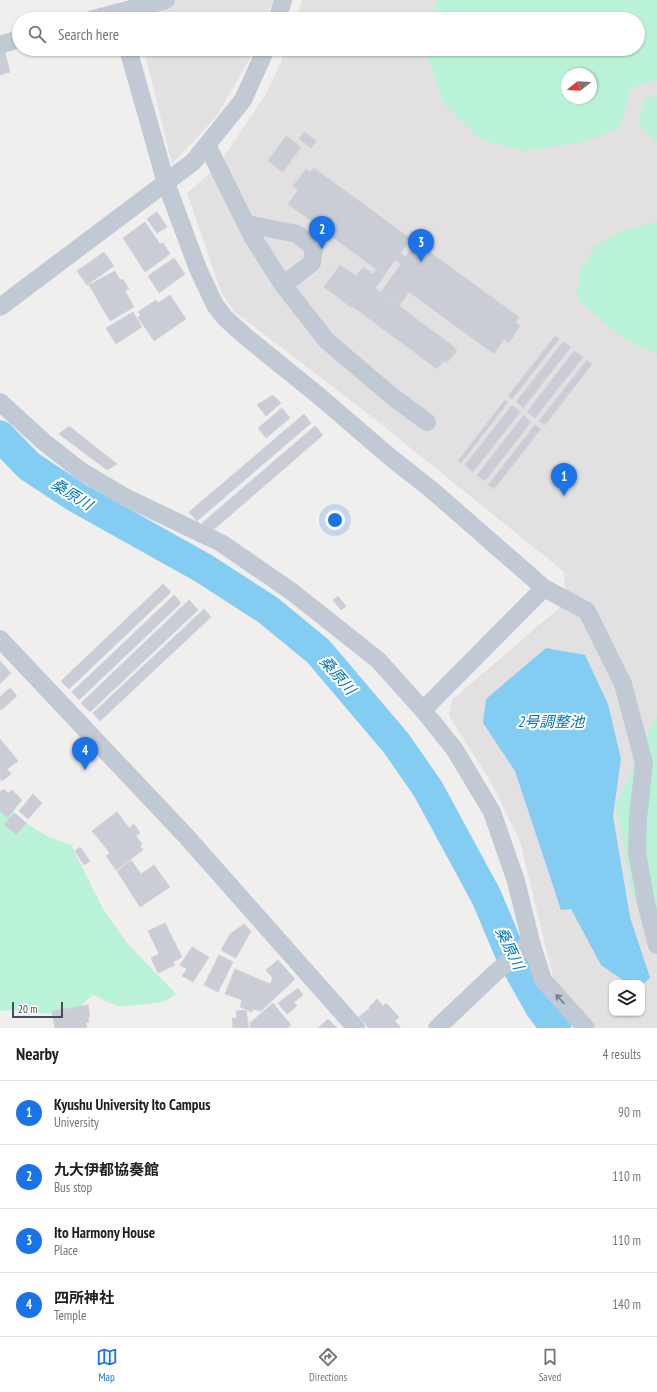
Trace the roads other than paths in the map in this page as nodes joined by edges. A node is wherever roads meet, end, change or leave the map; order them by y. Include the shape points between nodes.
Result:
1 (166, 0) edge
2 (283, 0) edge
3 (118, 10) edge
4 (279, 12) edge
5 (12, 41) edge
6 (0, 44) edge
7 (130, 56) edge
8 (263, 56) edge
9 (207, 145) junction
10 (166, 183) junction
11 (247, 224) junction
12 (282, 285) junction
13 (0, 307) edge
14 (0, 402) edge
15 (428, 422) dead end
16 (544, 588) junction
17 (0, 639) edge
18 (423, 710) junction
19 (657, 945) edge
20 (527, 946) junction
21 (356, 1028) edge
22 (437, 1028) edge
23 (586, 1028) edge

1 - 3 street
2 - 4 street
5 - 6 street
7 - 10 street
8 - 9 street via 243,100
9 - 10 street via 193,162
9 - 11 street
10 - 13 street
10 - 16 street via 198,269 215,305 225,318 390,458 433,490
11 - 12 street
11 - 12 street via 297,234 314,247 312,263
12 - 15 street via 327,340 392,397
14 - 18 street via 81,471 125,497 221,543 291,591 378,660
16 - 18 street
16 - 19 street via 587,612 623,684 644,763 637,852
17 - 21 street via 186,836
18 - 20 street via 455,750 492,812 516,881
20 - 22 street
23 -> 20 street via 543,980

